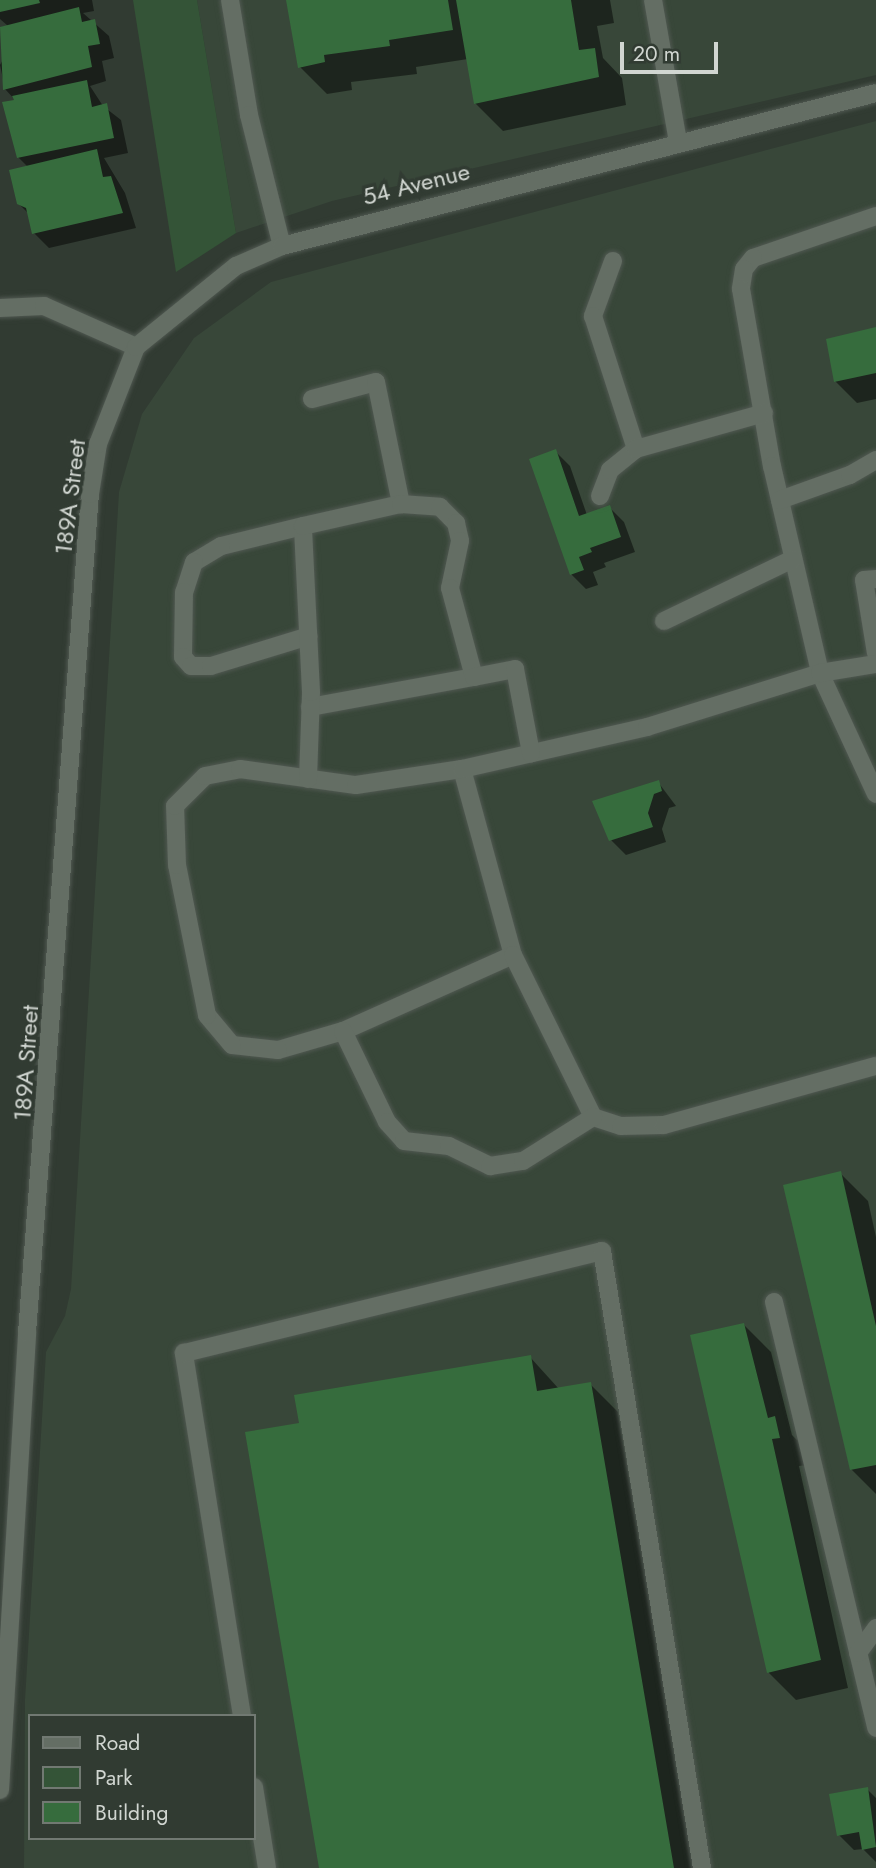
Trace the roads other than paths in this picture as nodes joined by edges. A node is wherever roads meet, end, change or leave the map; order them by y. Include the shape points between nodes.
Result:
1 (230, 0) edge
2 (653, 0) edge
3 (876, 93) edge
4 (678, 142) junction
5 (876, 216) edge
6 (282, 246) junction
7 (612, 261) dead end
8 (0, 308) edge
9 (136, 347) junction
10 (312, 399) dead end
11 (764, 414) junction
12 (636, 449) junction
13 (876, 460) edge
14 (600, 496) dead end
15 (780, 500) junction
16 (401, 504) junction
17 (303, 526) junction
18 (793, 559) junction
19 (876, 579) edge
20 (664, 621) dead end
21 (309, 636) junction
22 (876, 653) edge
23 (876, 664) edge
24 (820, 673) junction
25 (474, 677) junction
26 (310, 707) junction
27 (531, 753) junction
28 (462, 769) junction
29 (308, 779) junction
30 (876, 794) edge
31 (513, 956) junction
32 (344, 1031) junction
33 (876, 1066) edge
34 (593, 1118) junction
35 (774, 1303) dead end
36 (876, 1628) edge
37 (858, 1653) junction
38 (242, 1714) edge
39 (876, 1728) edge
40 (0, 1790) edge
41 (256, 1799) edge
42 (267, 1868) edge
43 (702, 1868) edge

1 - 6 street via 249,115
2 - 4 street
3 - 4 street, 54 Avenue
4 - 6 street, 54 Avenue
5 - 11 street via 753,257 744,269 741,289
6 - 9 street, 54 Avenue via 236,266
7 - 12 street via 593,316
8 - 9 street via 44,306
9 - 40 street, 189A Street via 98,444 90,494 27,1333
10 - 16 street via 376,382
11 - 12 street
11 - 15 street
12 - 14 street via 610,470
13 - 15 street via 850,475
15 - 18 street
16 - 17 street
16 - 25 street via 440,507 456,523 460,541 450,588
17 - 21 street
17 - 21 street via 221,547 194,562 184,592 183,657 191,666 211,666
18 - 20 street
18 - 24 street
19 - 22 street via 864,580
21 - 26 street
23 - 24 street
24 - 27 street via 646,727
24 - 30 street
25 - 26 street
25 - 27 street via 515,669
26 - 29 street
27 - 28 street
28 - 29 street via 356,785
28 - 31 street
29 - 32 street via 240,769 205,776 175,806 177,865 207,1015 232,1045 278,1050
31 - 32 street
31 - 34 street
32 - 34 street via 387,1122 404,1141 449,1146 489,1166 523,1161
33 - 34 street via 664,1125 621,1126
35 - 37 street
36 - 37 street
37 - 39 street
38 - 43 street via 184,1353 602,1251
41 - 42 street

